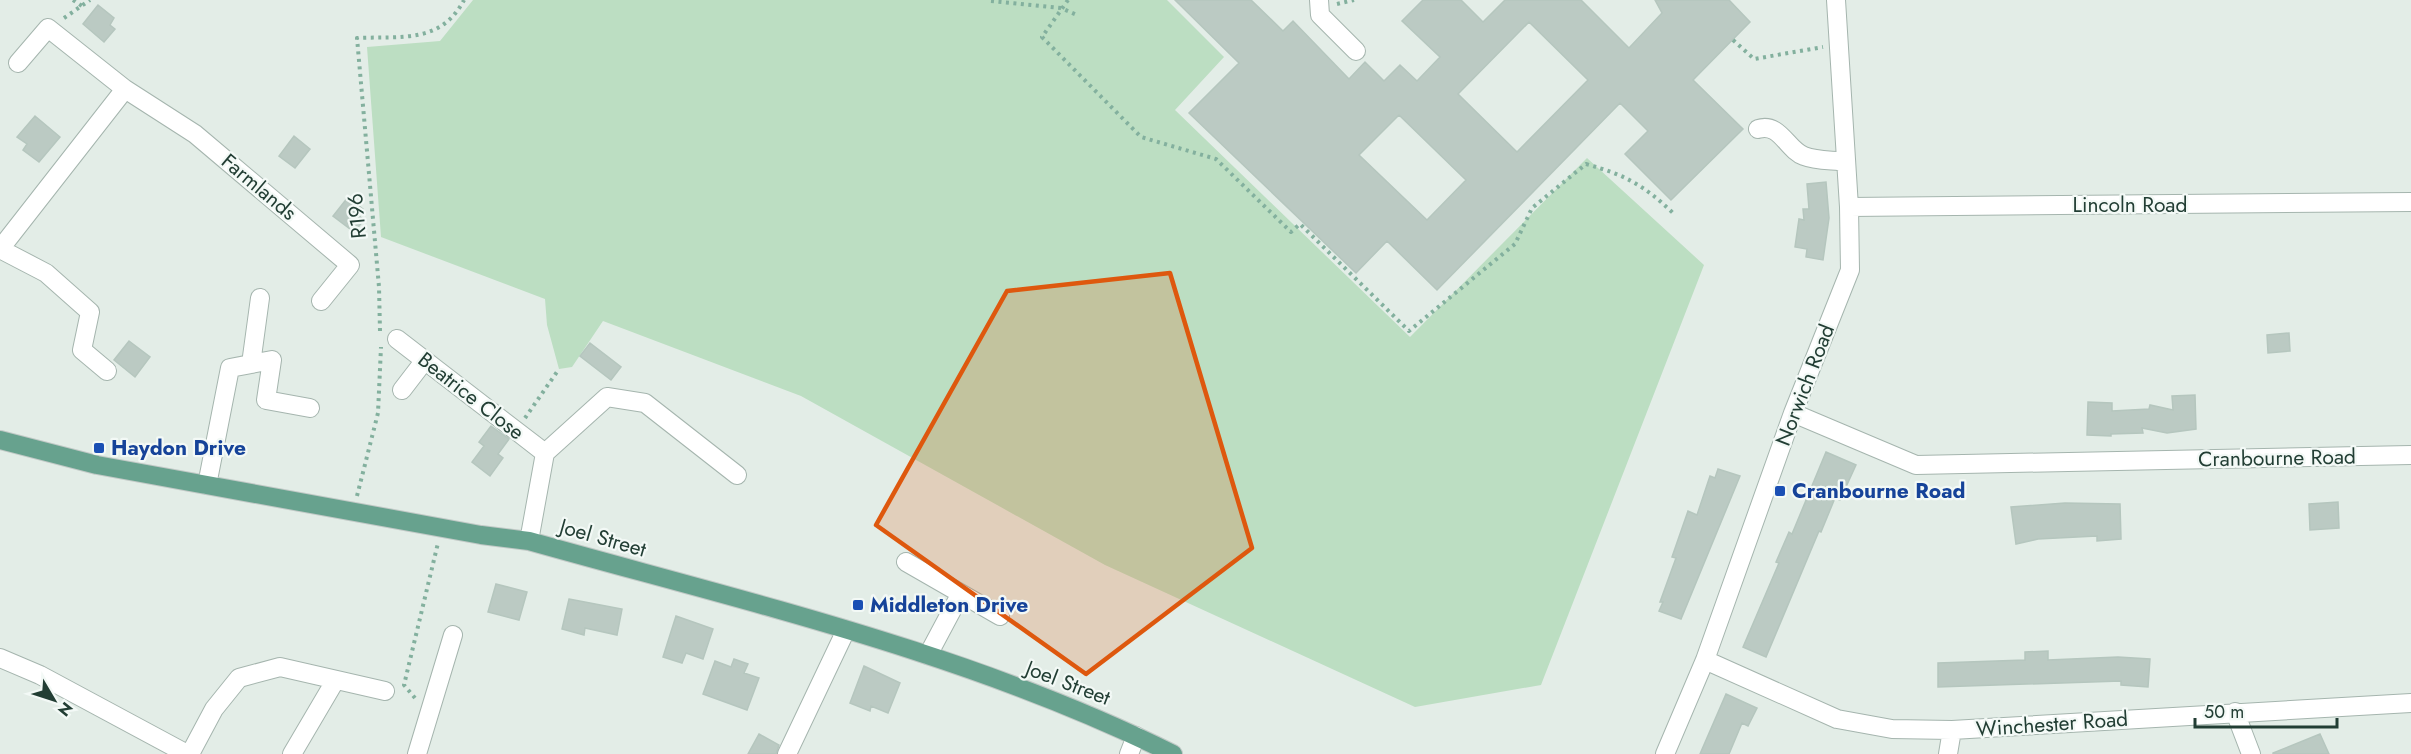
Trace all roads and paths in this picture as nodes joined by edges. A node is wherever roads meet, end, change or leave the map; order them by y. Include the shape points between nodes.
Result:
1 (73, 0) edge
2 (90, 0) edge
3 (464, 0) edge
4 (1068, 0) edge
5 (1319, 0) edge
6 (1836, 0) edge
7 (992, 2) dead end
8 (82, 6) junction
9 (1061, 8) junction
10 (1077, 15) dead end
11 (48, 28) junction
12 (1733, 40) dead end
13 (1839, 45) junction
14 (1356, 51) dead end
15 (18, 63) dead end
16 (125, 89) junction
17 (1758, 129) dead end
18 (1846, 162) junction
19 (2411, 202) edge
20 (1849, 207) junction
21 (1673, 213) dead end
22 (260, 298) dead end
23 (321, 301) dead end
24 (397, 339) dead end
25 (424, 360) junction
26 (251, 364) junction
27 (559, 369) dead end
28 (107, 371) dead end
29 (402, 390) dead end
30 (310, 408) dead end
31 (1793, 413) junction
32 (516, 430) junction
33 (0, 440) edge
34 (545, 453) junction
35 (2411, 455) edge
36 (737, 475) dead end
37 (207, 485) junction
38 (353, 511) junction
39 (442, 528) junction
40 (529, 541) junction
41 (906, 562) dead end
42 (960, 595) junction
43 (1000, 616) dead end
44 (846, 630) junction
45 (453, 635) dead end
46 (928, 655) junction
47 (0, 658) edge
48 (1705, 660) junction
49 (334, 681) junction
50 (385, 691) dead end
51 (2411, 703) edge
52 (429, 712) junction
53 (2235, 712) junction
54 (1952, 730) junction
55 (1136, 736) junction
56 (188, 754) edge
57 (292, 754) edge
58 (417, 754) edge
59 (787, 754) edge
60 (1129, 754) edge
61 (1173, 754) edge
62 (1665, 754) edge
63 (1948, 754) edge
64 (2251, 754) edge

1 - 8 path
2 - 8 path
3 - 38 path, R196 via 456,15 426,35 357,38 379,287 381,369 378,413
4 - 9 path
5 - 14 street via 1320,15
6 - 13 street, Norwich Road
7 - 9 path
8 - 11 path
9 - 10 path
9 - 21 path via 1042,37 1141,137 1216,159 1291,232 1300,224 1409,331 1515,244 1532,208 1586,164 1622,174 1651,191
11 - 15 street
11 - 16 street, Farmlands
12 - 13 path via 1754,59
13 - 18 street, Norwich Road
16 - 23 street, Farmlands via 195,134 351,265
16 - 28 street via 0,249 46,273 90,312 82,350
17 - 18 street via 1773,129 1802,156
18 - 20 street, Norwich Road
19 - 20 street, Lincoln Road
20 - 31 street, Norwich Road via 1850,270
22 - 26 street
24 - 25 street, Beatrice Close
25 - 29 street
25 - 32 street, Beatrice Close
26 - 30 street via 272,360 266,400
26 - 37 street via 230,368
27 - 32 path
31 - 35 street, Cranbourne Road via 1916,465
31 - 48 street, Norwich Road
32 - 34 street, Beatrice Close
33 - 37 main road, Joel Street via 96,465
34 - 36 street via 607,397 645,403
34 - 40 street
37 - 38 main road, Joel Street
38 - 39 main road, Joel Street
39 - 40 main road, Joel Street
39 - 52 path via 404,685
40 - 44 main road, Joel Street
41 - 42 street
42 - 43 street
42 - 46 street
44 - 46 main road, Joel Street
44 - 59 street
45 - 52 street
46 - 55 main road, Joel Street via 1104,720
47 - 56 street via 40,675
48 - 54 street, Winchester Road via 1837,719 1892,729
48 - 62 street, Norwich Road
49 - 50 street
49 - 56 street via 280,667 239,678 214,709
49 - 57 street
51 - 53 street, Winchester Road
52 - 58 street
53 - 54 street, Winchester Road
53 - 64 street
54 - 63 street
55 - 60 street
55 - 61 main road, Joel Street

